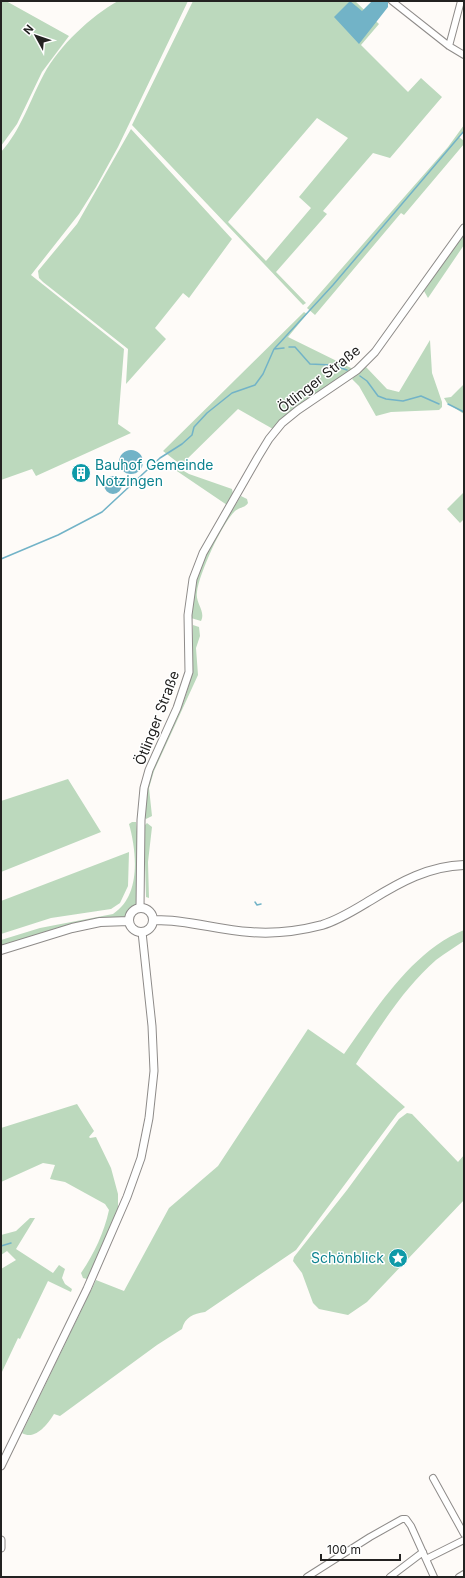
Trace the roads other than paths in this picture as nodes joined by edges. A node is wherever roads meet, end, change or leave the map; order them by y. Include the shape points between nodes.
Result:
1 (460, 1) edge
2 (393, 2) edge
3 (449, 46) junction
4 (464, 55) edge
5 (464, 228) edge
6 (464, 865) edge
7 (140, 908) junction
8 (153, 920) junction
9 (129, 921) junction
10 (142, 932) junction
11 (1, 950) edge
12 (1, 1466) edge
13 (433, 1478) dead end
14 (464, 1534) edge
15 (1, 1540) edge
16 (464, 1540) edge
17 (1, 1548) edge
18 (422, 1552) junction
19 (426, 1559) junction
20 (464, 1574) edge
21 (306, 1577) edge
22 (390, 1577) edge
23 (434, 1577) edge
24 (459, 1577) edge

1 - 3 street
2 - 3 street
3 - 4 street
5 - 7 street, Ötlinger Straße via 375,352 357,370 298,410 269,439 203,553 193,579 188,614 189,672 144,788
6 - 8 main road via 423,872 343,916 302,929 249,932
7 - 8 main road via 150,912
7 - 9 main road via 132,912
8 - 10 main road via 148,929
9 - 10 main road via 134,929
9 - 11 main road via 100,922 72,928
10 - 12 street via 154,1071 149,1118 141,1158 87,1289
13 - 14 street
15 - 17 street
16 - 19 street
18 - 19 street
18 - 21 street via 409,1522 402,1519
18 - 22 street
19 - 23 street
20 - 24 street

